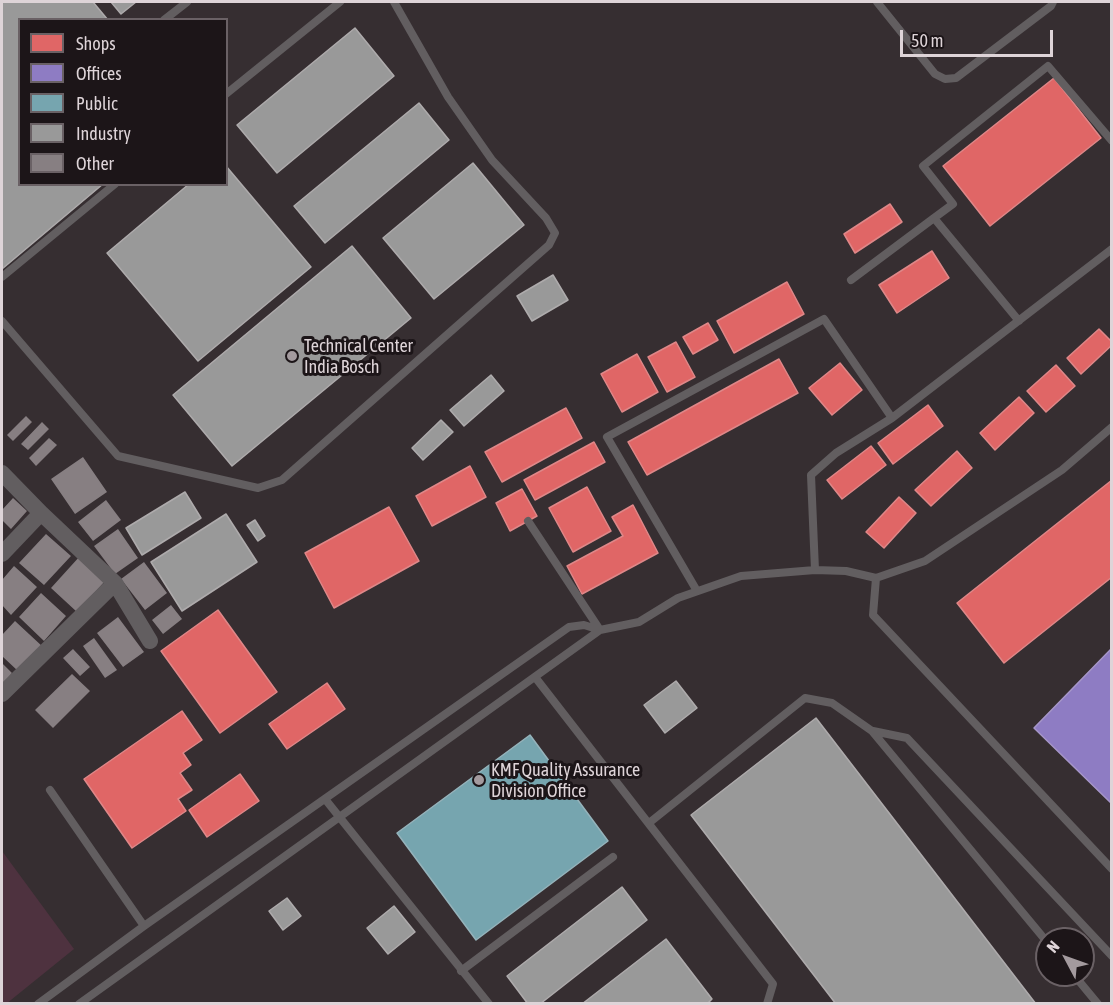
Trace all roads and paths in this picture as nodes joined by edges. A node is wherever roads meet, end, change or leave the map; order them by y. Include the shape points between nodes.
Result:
1 (187, 2) edge
2 (340, 2) edge
3 (877, 2) edge
4 (1053, 2) edge
5 (396, 3) edge
6 (167, 18) edge
7 (228, 92) edge
8 (1112, 141) edge
9 (113, 186) edge
10 (934, 218) junction
11 (1112, 249) edge
12 (2, 277) edge
13 (851, 280) dead end
14 (2, 321) edge
15 (1019, 321) junction
16 (892, 418) junction
17 (1112, 428) edge
18 (2, 473) edge
19 (41, 513) junction
20 (528, 521) dead end
21 (2, 554) edge
22 (814, 570) junction
23 (876, 578) junction
24 (115, 583) junction
25 (697, 591) junction
26 (600, 630) junction
27 (150, 641) dead end
28 (535, 677) junction
29 (2, 694) edge
30 (873, 731) junction
31 (50, 790) dead end
32 (325, 799) junction
33 (339, 817) junction
34 (649, 823) junction
35 (613, 857) dead end
36 (1112, 869) edge
37 (144, 927) junction
38 (1035, 927) edge
39 (1112, 956) edge
40 (461, 971) junction
41 (1084, 987) edge
42 (38, 1004) edge
43 (79, 1004) edge
44 (489, 1004) edge
45 (766, 1004) edge
46 (1098, 1004) edge

1 - 6 lane
2 - 7 lane
3 - 4 lane via 935,74 945,79 956,78
5 - 14 lane via 448,97 492,160 555,233 549,245 282,480 258,488 118,456
8 - 10 lane via 1048,66 923,166 953,204
9 - 12 lane
10 - 13 lane
10 - 15 lane
11 - 15 lane
15 - 16 lane
16 - 22 lane via 836,453 811,475
16 - 25 lane via 824,319 607,437
17 - 23 lane via 1062,470 925,561
18 - 19 street
19 - 21 street
19 - 24 street
20 - 26 lane
22 - 23 lane via 846,571
22 - 25 lane via 741,576
23 - 36 lane via 873,615
24 - 27 street
24 - 29 street
25 - 26 lane via 639,622
26 - 28 lane
26 - 32 lane via 584,625 569,627
28 - 33 lane
28 - 34 lane
30 - 34 lane via 832,703 805,698
30 - 38 lane
30 - 39 lane via 907,738
31 - 37 lane
32 - 33 lane
32 - 37 lane
33 - 40 lane
33 - 43 lane
34 - 45 lane via 772,984
35 - 40 lane
37 - 42 lane
40 - 44 lane
41 - 46 lane

